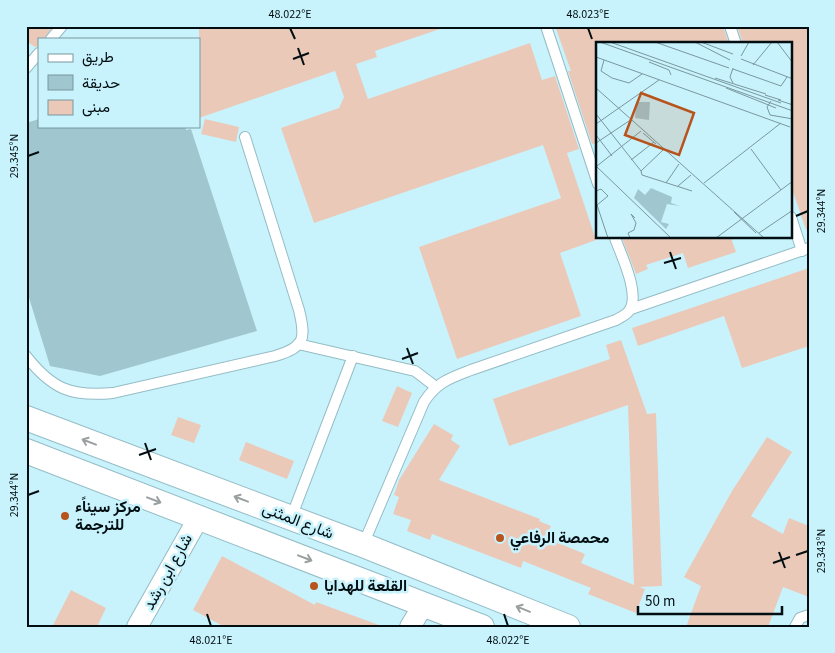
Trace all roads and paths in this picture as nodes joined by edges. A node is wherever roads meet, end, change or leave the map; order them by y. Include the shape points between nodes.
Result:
1 (62, 26) edge
2 (546, 26) edge
3 (730, 26) edge
4 (52, 38) edge
5 (735, 42) edge
6 (38, 54) edge
7 (26, 68) edge
8 (244, 137) dead end
9 (596, 178) edge
10 (792, 219) edge
11 (615, 239) edge
12 (805, 250) edge
13 (631, 309) junction
14 (298, 344) junction
15 (26, 356) edge
16 (353, 356) junction
17 (436, 387) junction
18 (26, 418) edge
19 (26, 451) edge
20 (199, 517) junction
21 (291, 518) junction
22 (363, 545) junction
23 (424, 604) junction
24 (809, 615) edge
25 (137, 627) edge
26 (410, 627) edge
27 (482, 627) edge
28 (568, 627) edge
29 (795, 627) edge

1 - 4 lane
2 - 9 lane
3 - 5 lane
6 - 7 lane
8 - 14 lane via 299,310 304,335
10 - 12 lane
11 - 13 lane via 633,290
12 - 13 lane
13 - 17 lane via 616,320 471,370
14 - 15 lane via 275,356 95,395 64,389 37,370
14 - 16 lane
16 - 17 lane via 415,371
16 - 21 lane
17 - 22 lane via 424,402
21 -> 18 street, شارع المثنى
19 -> 20 street, شارع المثنى
20 -> 23 street, شارع المثنى
20 - 25 street, شارع ابن رشد
21 - 22 street, شارع المثنى
28 -> 22 street, شارع المثنى
23 - 26 street
23 - 27 street, شارع المثنى
24 - 29 lane via 800,618

